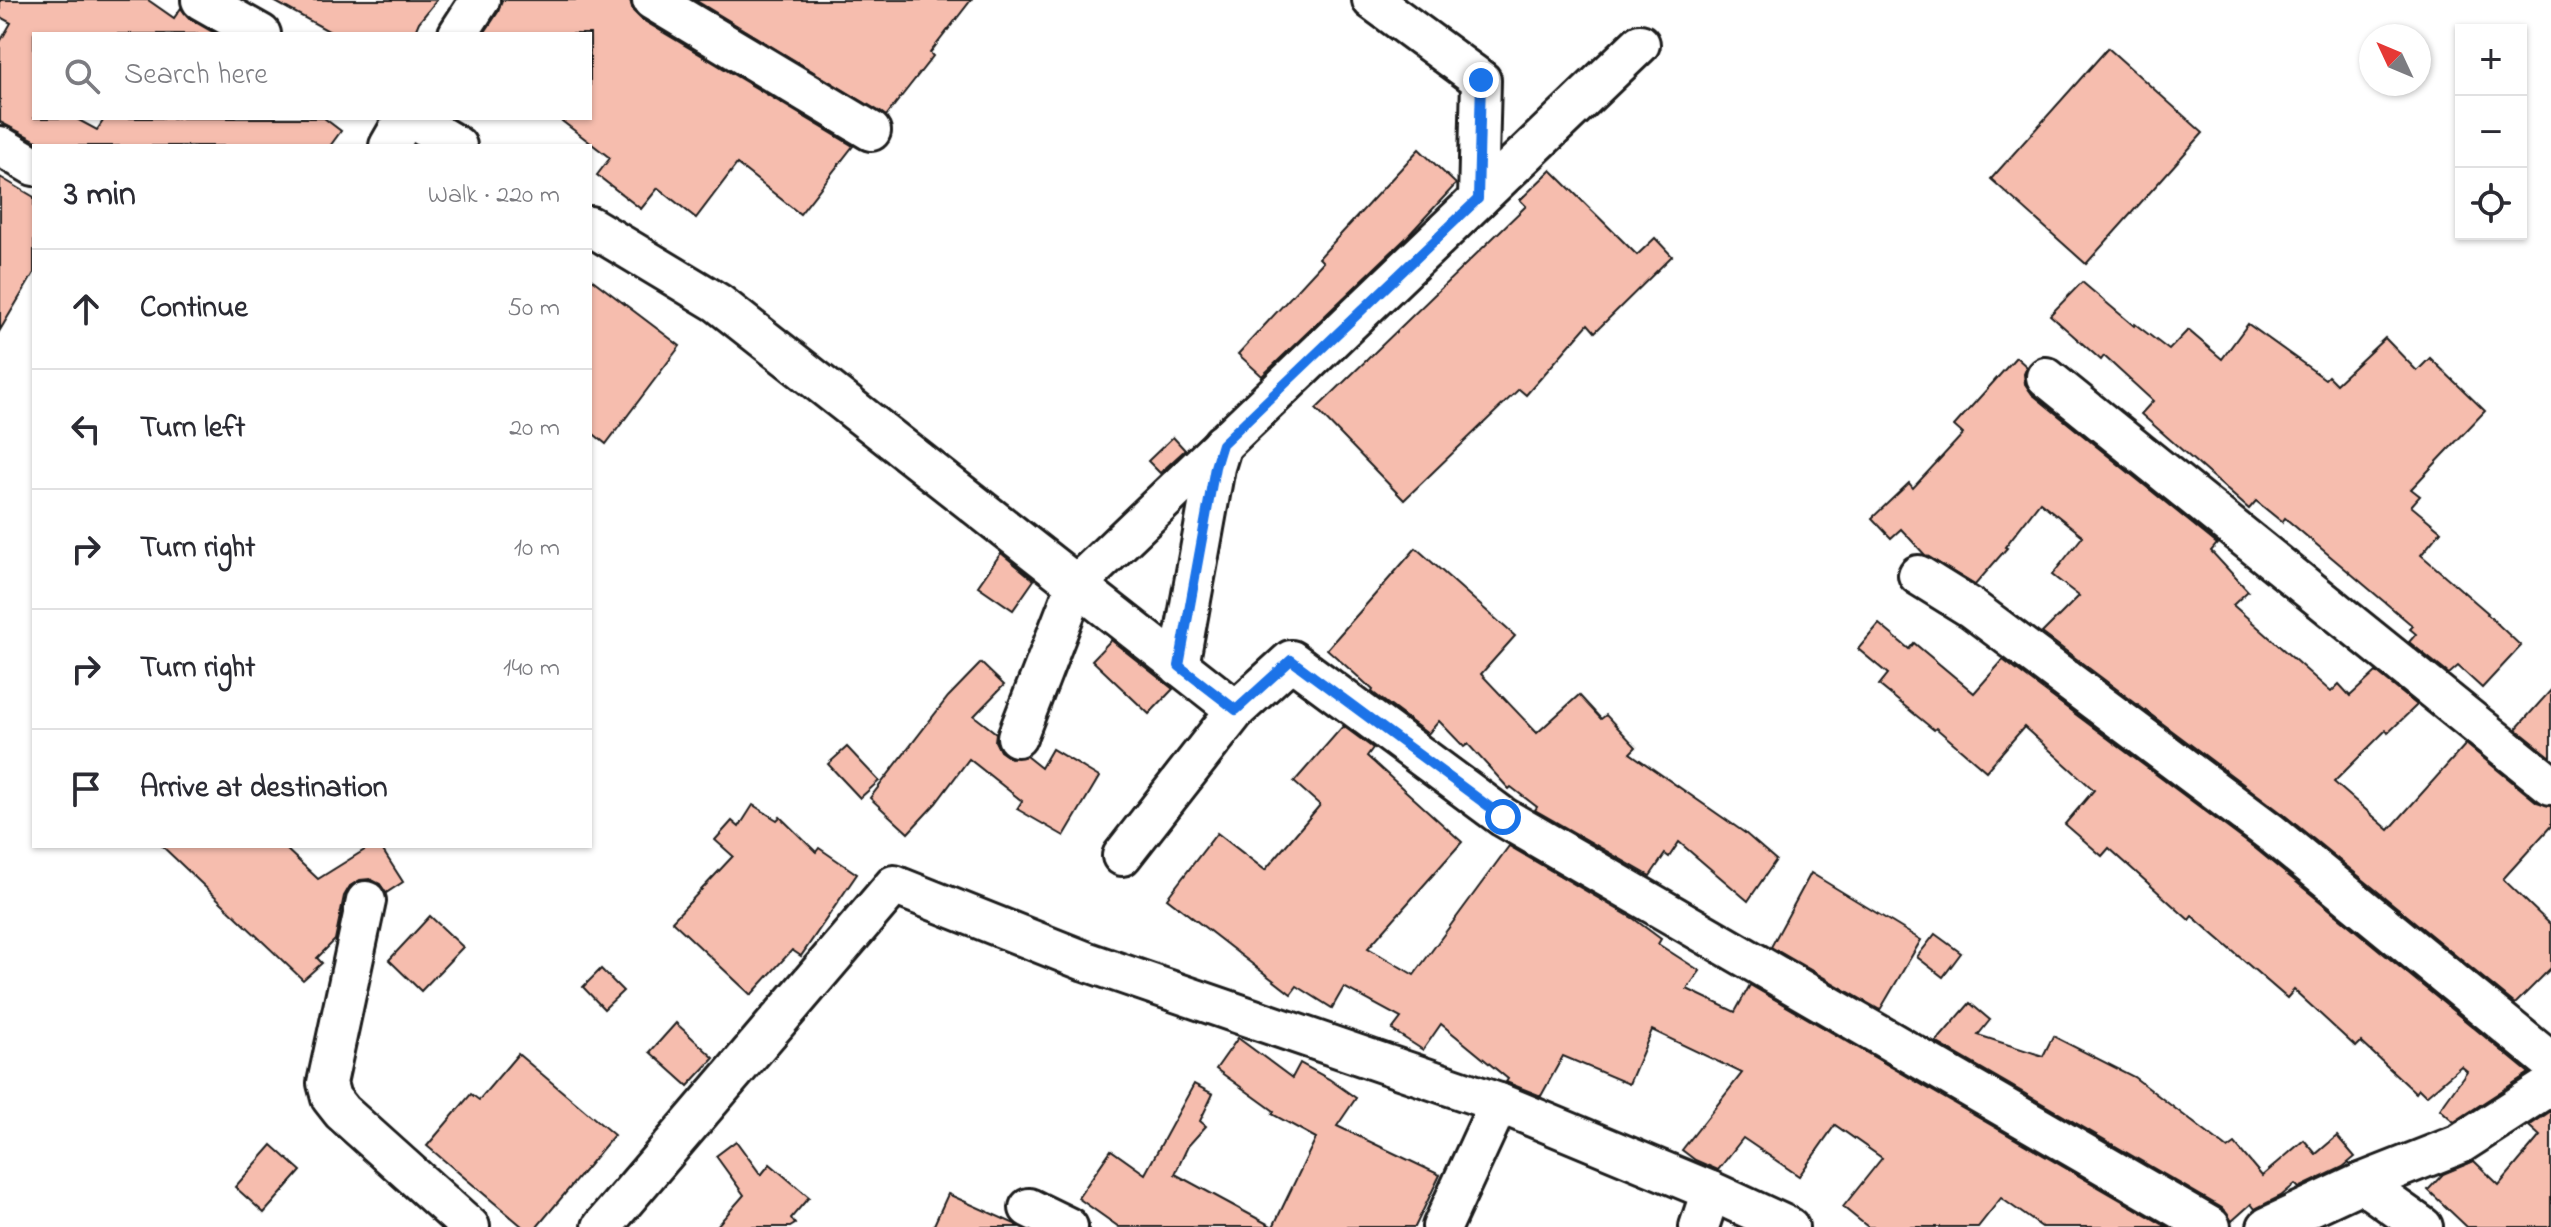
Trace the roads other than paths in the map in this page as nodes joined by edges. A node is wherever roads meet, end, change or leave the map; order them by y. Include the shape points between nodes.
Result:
1 (201, 0) edge
2 (480, 0) edge
3 (652, 0) edge
4 (1372, 0) edge
5 (257, 32) edge
6 (459, 32) edge
7 (1640, 44) dead end
8 (407, 120) edge
9 (412, 120) edge
10 (871, 131) dead end
11 (390, 144) edge
12 (454, 144) edge
13 (0, 146) edge
14 (32, 165) edge
15 (1478, 199) junction
16 (592, 227) edge
17 (2046, 377) dead end
18 (1222, 444) junction
19 (1918, 575) dead end
20 (1076, 585) junction
21 (1179, 666) junction
22 (1236, 710) junction
23 (1017, 737) dead end
24 (2551, 785) edge
25 (1122, 856) dead end
26 (366, 901) dead end
27 (2551, 1062) edge
28 (2551, 1085) edge
29 (1499, 1103) junction
30 (2361, 1183) junction
31 (1711, 1191) junction
32 (1029, 1208) dead end
33 (470, 1227) edge
34 (602, 1227) edge
35 (1068, 1227) edge
36 (1442, 1227) edge
37 (1699, 1227) edge
38 (1789, 1227) edge
39 (2211, 1227) edge
40 (2267, 1227) edge
41 (2423, 1227) edge

1 - 5 street
2 - 6 street
3 - 10 street
4 - 15 street via 1481,80
7 - 15 street
8 - 11 street
9 - 12 street
13 - 14 street
15 - 18 street
16 - 20 street via 718,303
17 - 24 street
18 - 20 street
18 - 21 street
19 - 27 street via 1984,617 2270,832
20 - 21 street
20 - 23 street
21 - 22 street
22 - 25 street
22 - 39 street via 1291,660 1503,817
26 - 33 street via 327,1083 331,1098
28 - 30 street via 2460,1144
29 - 31 street
29 - 34 street via 1085,961 894,885
29 - 36 street
30 - 40 street
30 - 41 street
31 - 37 street
31 - 38 street
32 - 35 street

